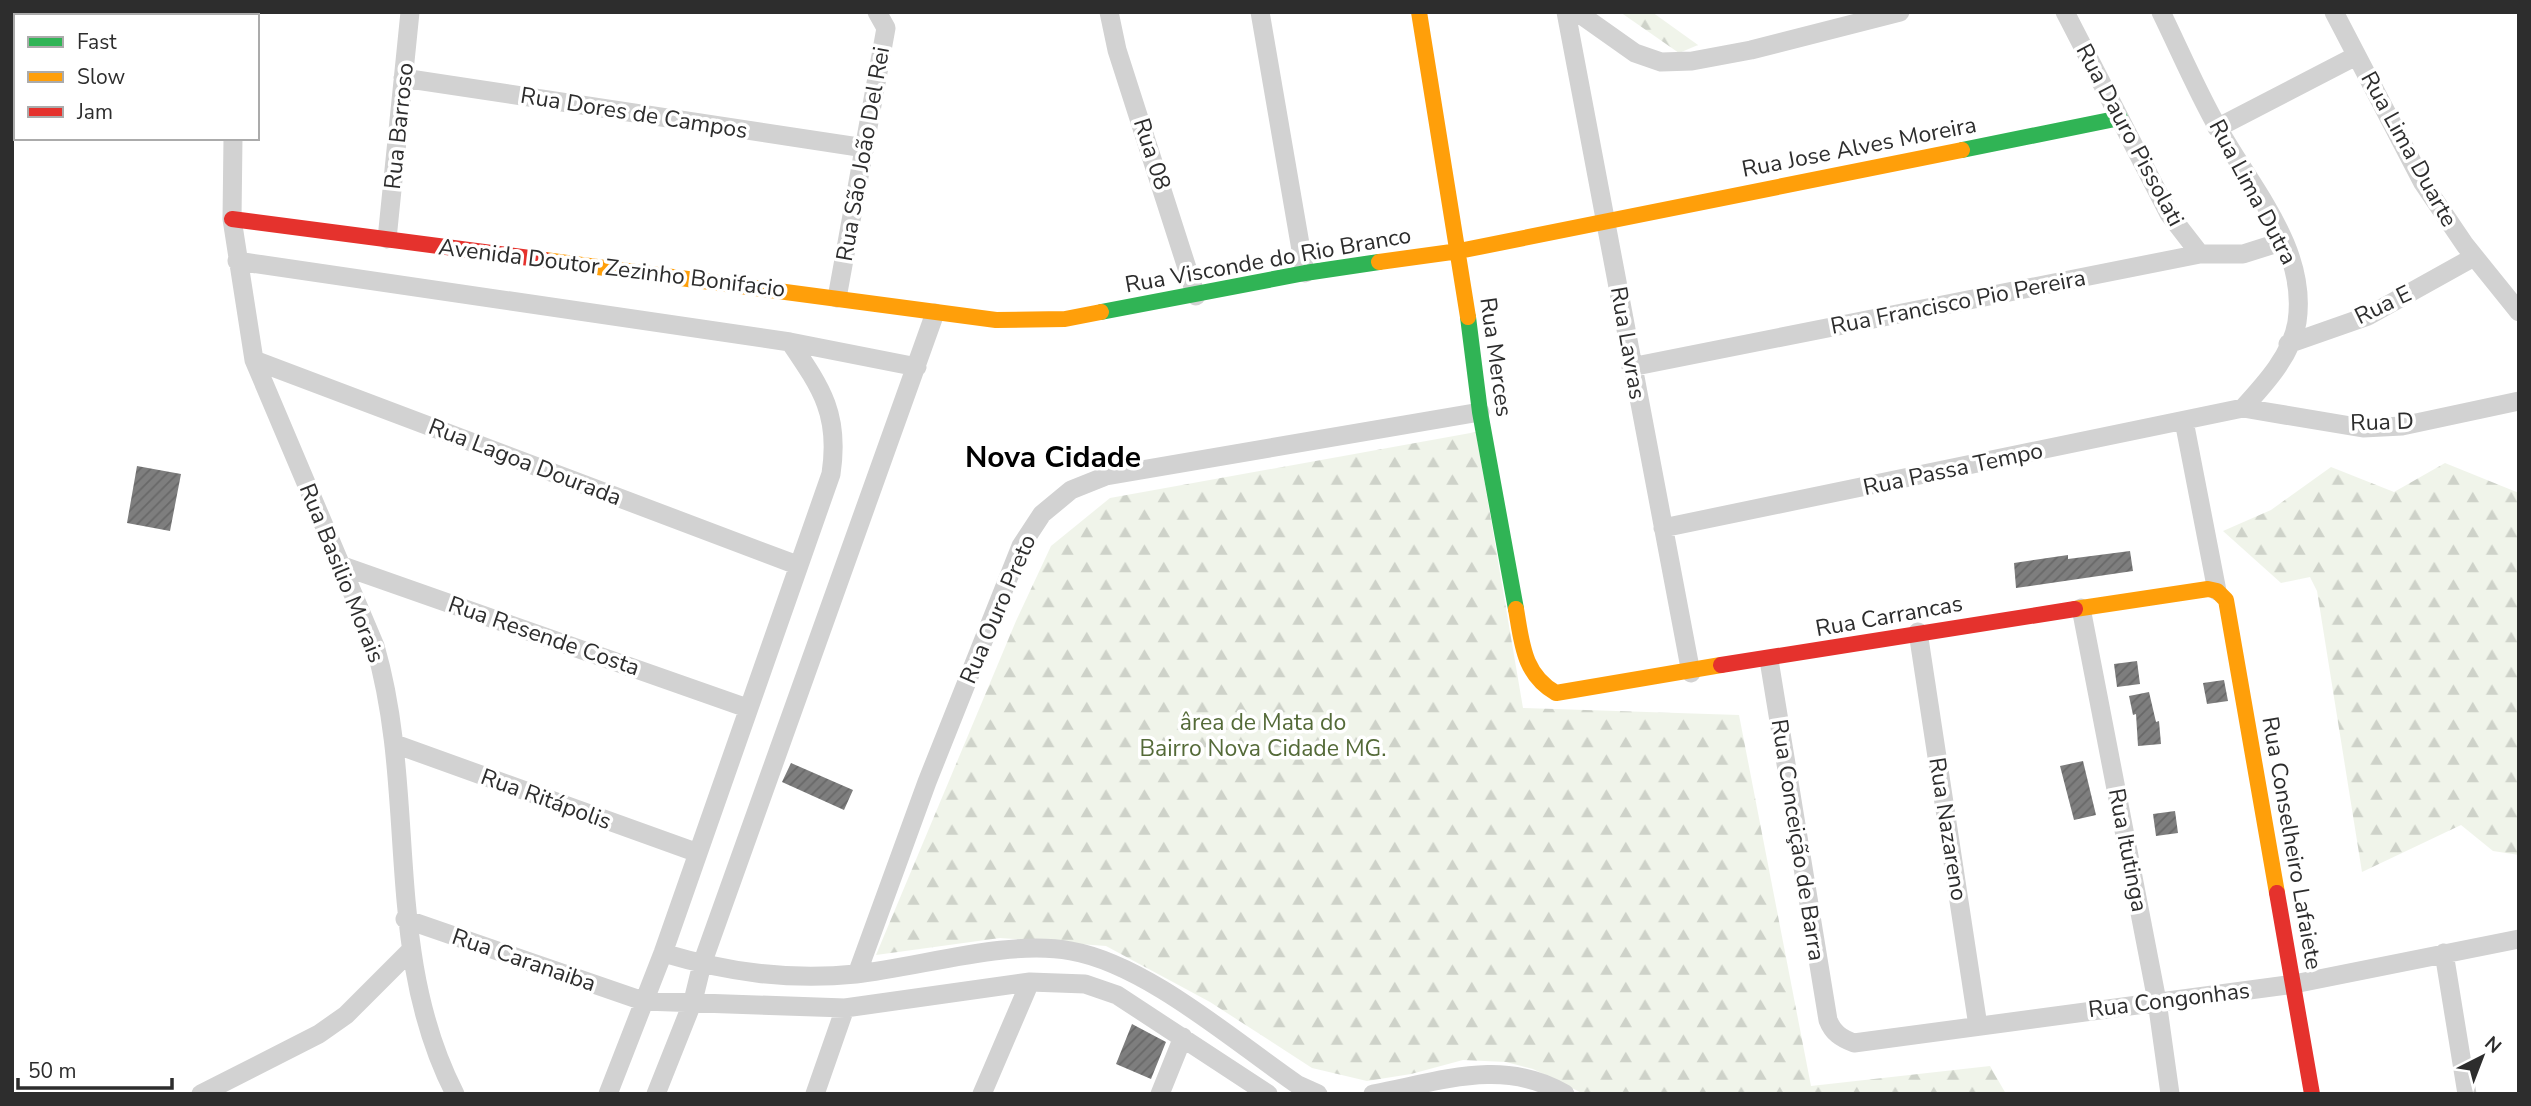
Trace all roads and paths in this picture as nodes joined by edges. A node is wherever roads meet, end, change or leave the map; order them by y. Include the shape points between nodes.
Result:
1 (410, 12) edge
2 (877, 12) edge
3 (1109, 12) edge
4 (1260, 12) edge
5 (1419, 12) edge
6 (1566, 12) edge
7 (1577, 12) edge
8 (1900, 12) edge
9 (2065, 12) edge
10 (2161, 12) edge
11 (2334, 12) edge
12 (2356, 55) junction
13 (403, 78) junction
14 (2120, 118) junction
15 (2217, 128) junction
16 (233, 140) edge
17 (865, 148) junction
18 (232, 219) junction
19 (1607, 220) junction
20 (387, 239) junction
21 (2284, 241) junction
22 (1459, 251) junction
23 (2200, 254) junction
24 (2474, 257) junction
25 (237, 261) junction
26 (1305, 273) junction
27 (1196, 296) junction
28 (837, 298) junction
29 (2519, 312) edge
30 (935, 313) junction
31 (790, 342) junction
32 (2288, 344) junction
33 (254, 360) junction
34 (917, 367) junction
35 (1632, 367) junction
36 (2519, 401) edge
37 (2243, 408) junction
38 (1480, 412) junction
39 (2184, 421) junction
40 (1663, 528) junction
41 (340, 565) junction
42 (797, 565) junction
43 (2222, 596) junction
44 (2081, 608) junction
45 (1919, 632) junction
46 (1769, 660) junction
47 (1691, 673) junction
48 (1556, 693) joint
49 (747, 708) junction
50 (395, 744) junction
51 (698, 853) junction
52 (405, 919) junction
53 (2519, 939) edge
54 (410, 951) junction
55 (663, 953) junction
56 (2444, 953) junction
57 (702, 964) junction
58 (857, 974) junction
59 (1030, 982) junction
60 (2294, 985) junction
61 (643, 1001) junction
62 (692, 1001) junction
63 (2157, 1001) junction
64 (845, 1008) junction
65 (1828, 1020) joint
66 (1978, 1026) junction
67 (1183, 1037) junction
68 (201, 1094) edge
69 (455, 1094) edge
70 (608, 1094) edge
71 (656, 1094) edge
72 (815, 1094) edge
73 (982, 1094) edge
74 (1160, 1094) edge
75 (1268, 1094) edge
76 (1318, 1094) edge
77 (1373, 1094) edge
78 (1565, 1094) edge
79 (2170, 1094) edge
80 (2312, 1094) edge
81 (2467, 1094) edge

1 - 13 street, Rua Barroso
2 - 17 street, Rua São João Del Rei via 886,28
3 - 27 street, Rua 08
4 - 26 street
5 - 22 street, Rua Merces
6 - 19 street, Rua Lavras
7 - 8 street via 1635,53 1661,62 1751,50
9 - 14 street, Rua Dauro Pissolati
10 - 15 street, Rua Lima Dutra
11 - 12 street, Rua Lima Duarte
12 - 15 street
12 - 24 street, Rua Lima Duarte via 2423,183
13 - 17 street, Rua Dores de Campos
13 - 20 street, Rua Barroso
14 - 19 street, Rua Jose Alves Moreira
14 - 23 street, Rua Dauro Pissolati via 2169,214
15 - 21 street, Rua Lima Dutra
16 - 18 street, Rua Basilio Morais
17 - 28 street, Rua São João Del Rei
18 - 20 street, Avenida Doutor Zezinho Bonifacio
18 - 25 street, Rua Basilio Morais
19 - 22 street, Rua Visconde do Rio Branco
19 - 35 street, Rua Lavras
20 - 28 street, Avenida Doutor Zezinho Bonifacio
21 - 23 street, Rua Francisco Pio Pereira via 2243,254
21 - 32 street, Rua Lima Dutra via 2298,276 2297,324
22 - 26 street, Rua Visconde do Rio Branco
22 - 38 street, Rua Merces
23 - 35 street, Rua Francisco Pio Pereira
24 - 29 street, Rua Lima Duarte
24 - 32 street, Rua E via 2368,316
25 - 31 street, Avenida Doutor Zezinho Bonifacio
25 - 33 street, Rua Basilio Morais
26 - 27 street, Rua Visconde do Rio Branco
27 - 30 street, Rua Visconde do Rio Branco via 1065,318 996,320
28 - 30 street, Avenida Doutor Zezinho Bonifacio
30 - 34 street
31 - 34 street, Avenida Doutor Zezinho Bonifacio
31 - 42 street via 818,384 836,442 831,474
32 - 37 street, Rua Lima Dutra via 2266,382
33 - 41 street, Rua Basilio Morais
33 - 42 street, Rua Lagoa Dourada
34 - 57 street
35 - 40 street, Rua Lavras
36 - 37 street, Rua D via 2402,426 2363,428
37 - 39 street, Rua Passa Tempo
38 - 48 street, Rua Merces via 1525,660 1542,686
38 - 58 street, Rua Ouro Preto via 1106,476 1071,490 1042,514 1021,546 987,629
39 - 40 street, Rua Passa Tempo
39 - 43 street
40 - 47 street, Rua Lavras
41 - 49 street, Rua Resende Costa
41 - 50 street, Rua Basilio Morais via 375,646
42 - 49 street
43 - 44 street, Rua Carrancas via 2208,589
43 - 60 street, Rua Conselheiro Lafaiete
44 - 45 street, Rua Carrancas
44 - 63 street, Rua Itutinga
45 - 46 street, Rua Carrancas
45 - 66 street, Rua Nazareno
46 - 47 street, Rua Carrancas
46 - 65 street, Rua Conceição de Barra
47 - 48 street, Rua Carrancas
49 - 51 street
50 - 51 street, Rua Ritápolis
50 - 52 street, Rua Basilio Morais
51 - 55 street
52 - 54 street, Rua Basilio Morais
52 - 61 street, Rua Caranaiba
53 - 56 street, Rua Congonhas
54 - 68 street via 346,1015 319,1034
54 - 69 street, Rua Basilio Morais via 439,1063
55 - 57 street
55 - 61 street
56 - 60 street, Rua Congonhas
56 - 81 street
57 - 58 street via 796,978
57 - 62 street
58 - 76 street via 1006,951 1072,951 1102,959 1160,990 1297,1085
59 - 64 street
59 - 67 street via 1085,984 1117,995
59 - 73 street
60 - 63 street, Rua Congonhas
60 - 80 street, Rua Conselheiro Lafaiete
61 - 62 street
61 - 70 street
62 - 64 street
62 - 71 street
63 - 66 street, Rua Congonhas
63 - 79 street, Rua Itutinga
64 - 72 street
65 - 66 street, Rua Congonhas via 1832,1030 1854,1043
67 - 74 street
67 - 75 street
77 - 78 street via 1493,1072 1521,1075

